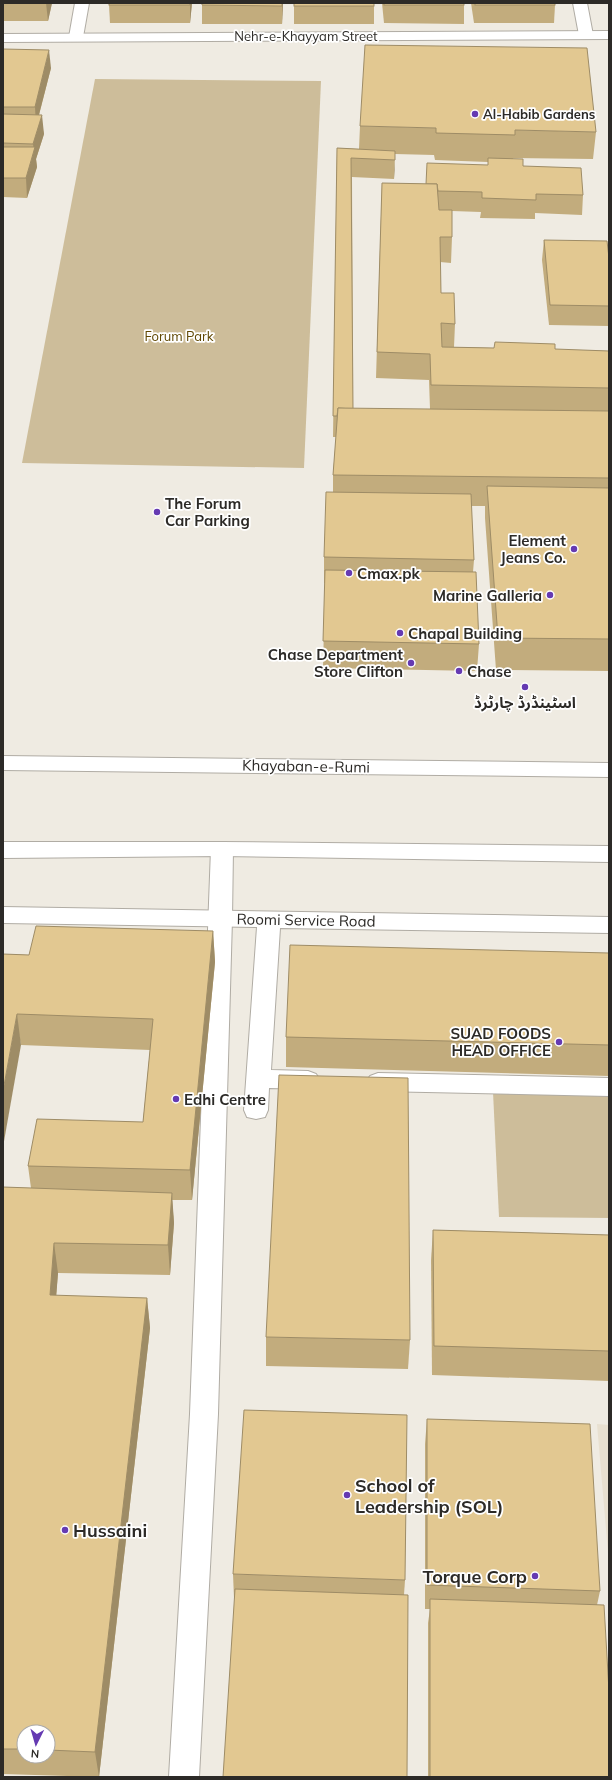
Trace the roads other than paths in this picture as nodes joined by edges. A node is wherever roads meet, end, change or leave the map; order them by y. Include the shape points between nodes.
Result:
1 (82, 3) edge
2 (580, 3) edge
3 (586, 34) junction
4 (609, 34) edge
5 (76, 37) junction
6 (3, 38) edge
7 (3, 763) edge
8 (609, 770) edge
9 (222, 849) junction
10 (3, 850) edge
11 (609, 854) edge
12 (3, 915) edge
13 (221, 919) junction
14 (269, 920) junction
15 (609, 926) edge
16 (258, 1079) junction
17 (330, 1081) edge
18 (354, 1081) edge
19 (609, 1087) edge
20 (256, 1110) dead end
21 (184, 1777) edge

1 - 5 street
2 - 3 street
3 - 4 street, Nehr-e-Khayyam Street
3 - 5 street, Nehr-e-Khayyam Street
5 - 6 street, Nehr-e-Khayyam Street
7 - 8 street, Khayaban-e-Rumi
9 - 10 street
9 - 11 street
9 - 13 street
12 - 13 street, Roomi Service Road
13 - 14 street, Roomi Service Road
13 - 21 street via 204,1414
14 - 15 street, Roomi Service Road
14 - 16 street
16 - 17 street
16 - 20 street
18 - 19 street

